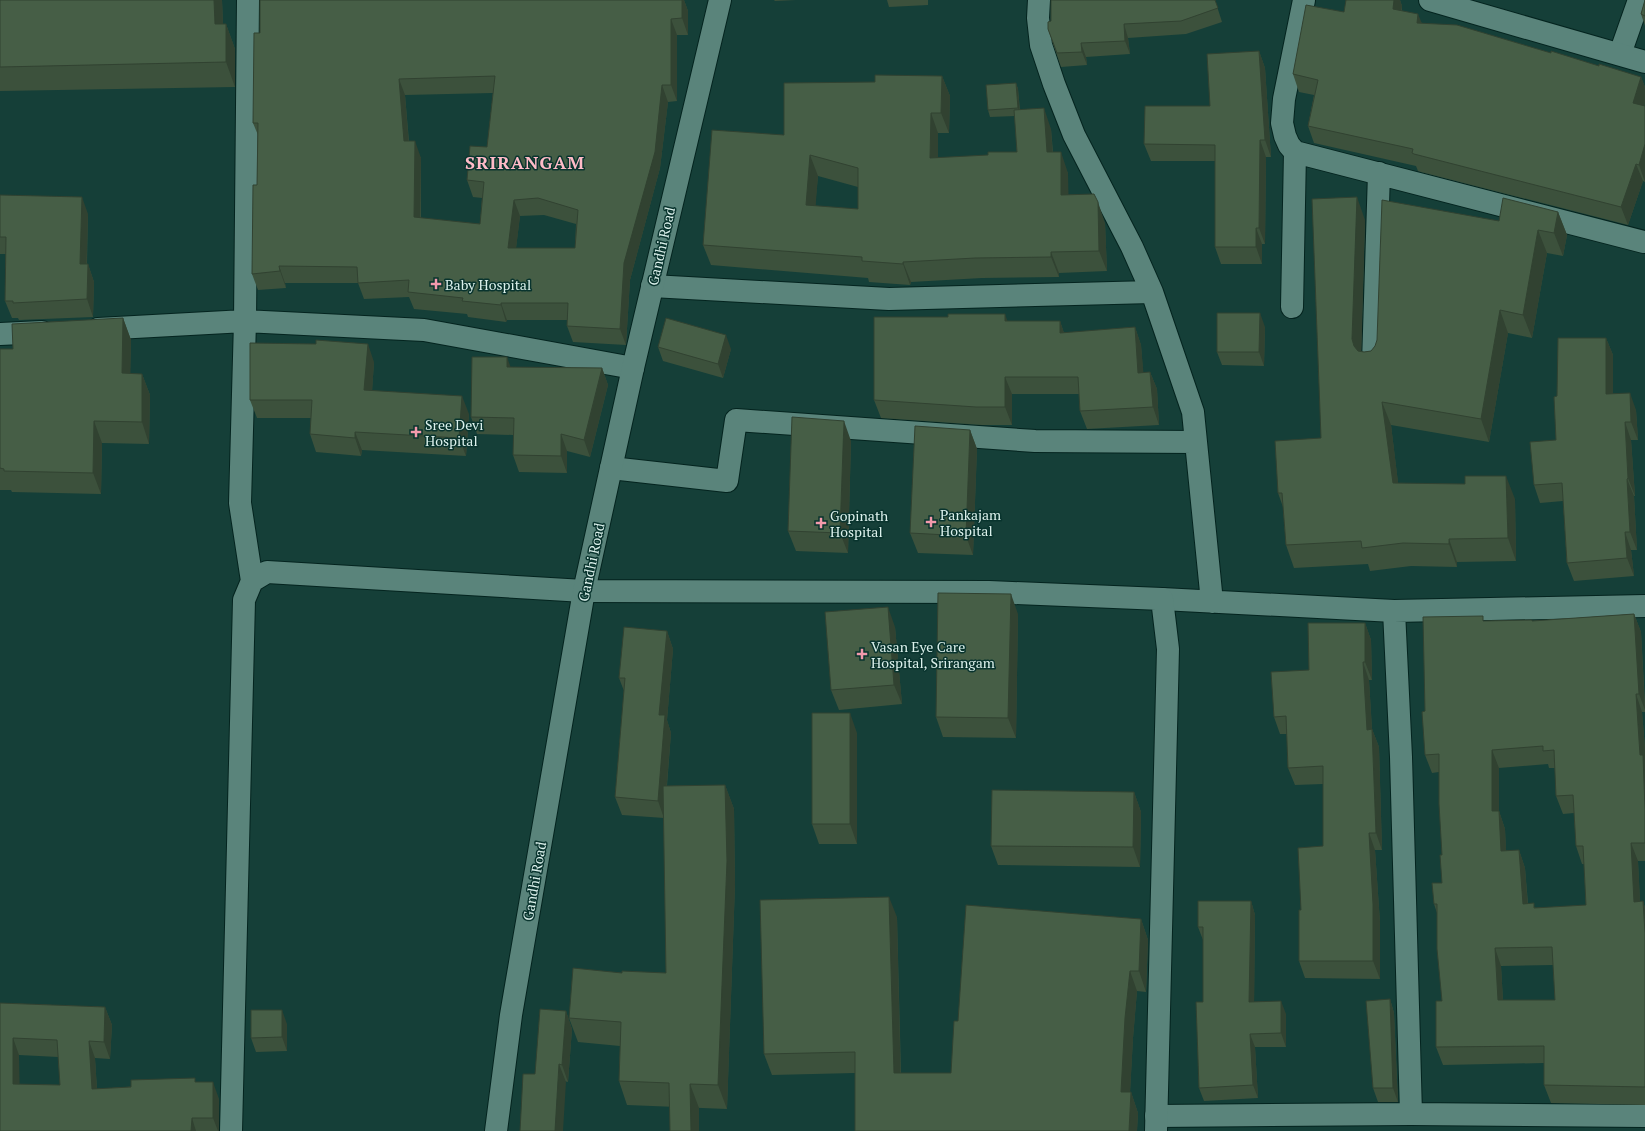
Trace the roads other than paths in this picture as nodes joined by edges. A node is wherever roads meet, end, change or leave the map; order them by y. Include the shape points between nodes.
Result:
1 (248, 0) edge
2 (720, 0) edge
3 (1039, 0) edge
4 (1304, 0) edge
5 (1430, 0) edge
6 (1639, 0) edge
7 (1620, 54) junction
8 (1645, 62) edge
9 (1295, 152) junction
10 (1379, 173) junction
11 (1645, 241) edge
12 (1645, 253) edge
13 (652, 286) junction
14 (1152, 292) junction
15 (1292, 307) dead end
16 (245, 321) junction
17 (0, 334) edge
18 (1373, 363) edge
19 (633, 368) junction
20 (1195, 442) junction
21 (611, 468) junction
22 (252, 581) junction
23 (584, 591) junction
24 (1162, 599) junction
25 (1212, 602) junction
26 (1645, 606) edge
27 (1394, 611) junction
28 (1411, 1114) junction
29 (1645, 1116) edge
30 (1156, 1124) edge
31 (231, 1131) edge
32 (496, 1131) edge

1 - 16 street
2 - 13 street, Gandhi Road
3 - 14 street via 1041,45 1054,84 1074,135 1132,247
4 - 9 street via 1284,99 1282,123 1289,145
5 - 7 street
6 - 7 street
7 - 8 street
9 - 10 street
9 - 15 street
10 - 11 street
10 - 18 street
11 - 12 street
13 - 14 street via 889,299
13 - 19 street, Gandhi Road
14 - 20 street via 1193,412
16 - 17 street
16 - 19 street via 424,330
16 - 22 street via 240,503
19 - 21 street, Gandhi Road
20 - 21 street via 1035,441 736,420 727,481
20 - 25 street
21 - 23 street, Gandhi Road
22 - 23 street via 267,572
22 - 31 street via 244,600
23 - 24 street via 989,592
23 - 32 street, Gandhi Road via 511,1015
24 - 25 street
24 - 30 street via 1168,649
25 - 27 street
26 - 27 street
27 - 28 street via 1402,765
28 - 29 street
28 - 30 street

